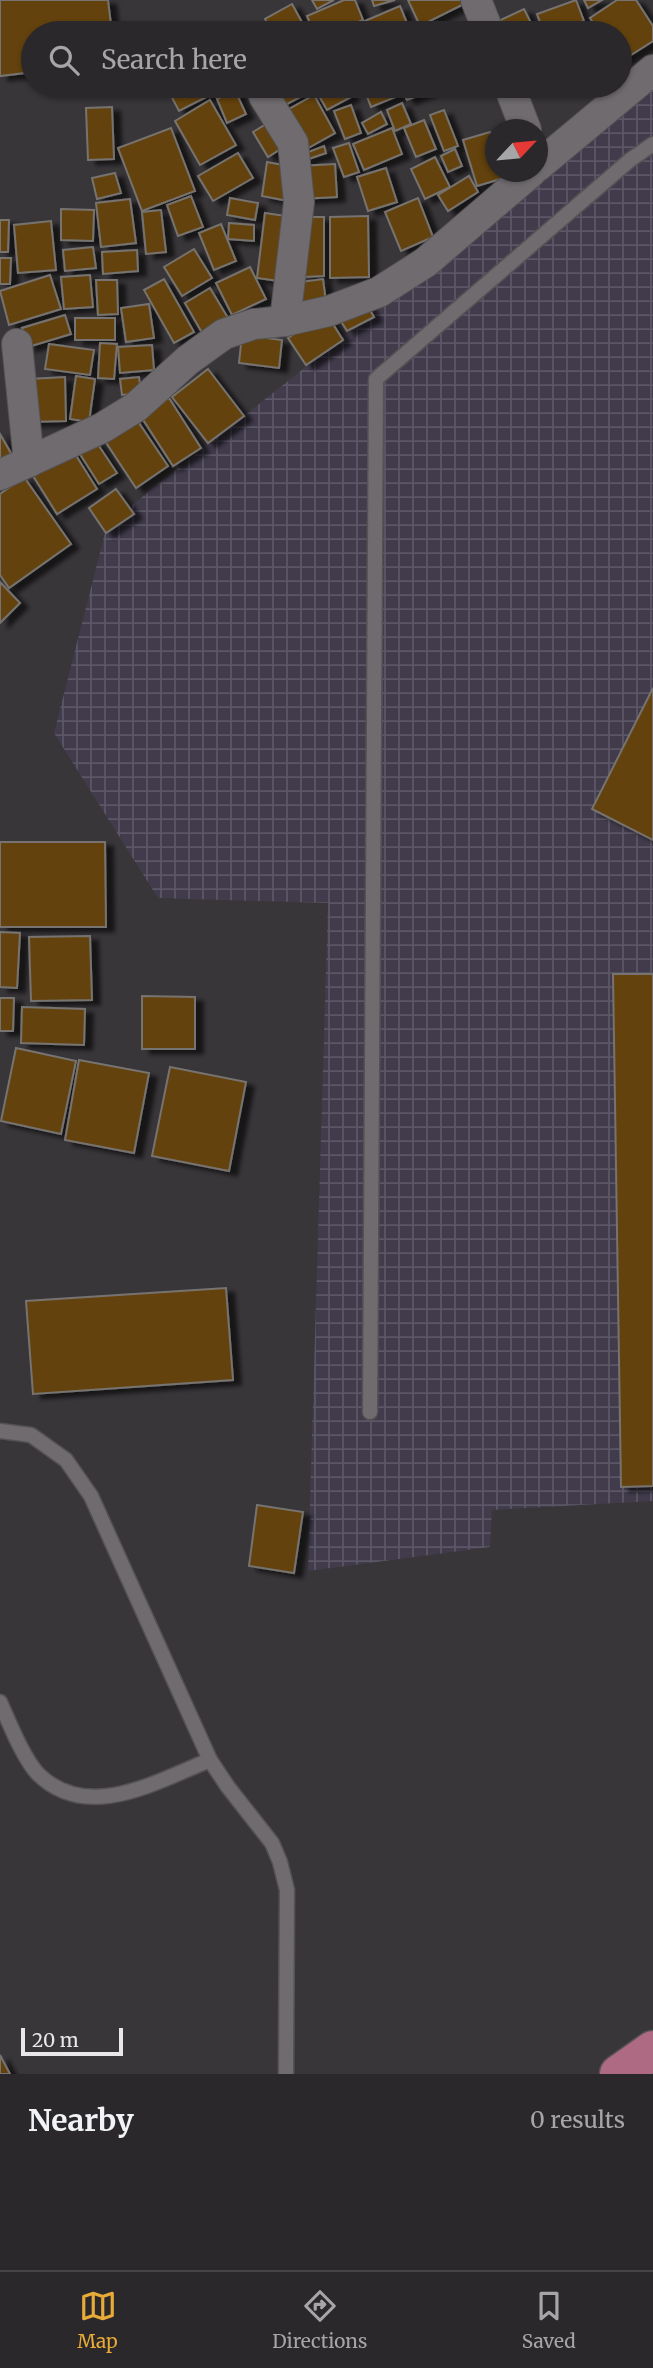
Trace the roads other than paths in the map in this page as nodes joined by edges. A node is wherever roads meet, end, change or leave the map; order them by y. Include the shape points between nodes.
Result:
1 (476, 0) edge
2 (484, 21) edge
3 (653, 70) edge
4 (632, 87) edge
5 (265, 98) edge
6 (514, 98) edge
7 (619, 98) edge
8 (522, 119) edge
9 (653, 144) edge
10 (548, 155) edge
11 (517, 182) edge
12 (285, 321) junction
13 (16, 344) dead end
14 (29, 462) junction
15 (0, 475) edge
16 (370, 1412) dead end
17 (0, 1431) edge
18 (0, 1702) edge
19 (210, 1760) junction
20 (653, 2050) edge
21 (286, 2074) edge
22 (619, 2074) edge

1 - 2 street
3 - 4 street
5 - 12 street via 293,143 299,202
6 - 8 street
7 - 10 street
9 - 16 lane via 376,379
11 - 12 street via 426,262 379,292
12 - 14 street via 254,324 224,334 135,407
13 - 14 street
14 - 15 street
17 - 19 lane via 31,1435 58,1454 91,1496
18 - 19 lane via 37,1772 59,1790 89,1799 122,1795
19 - 21 lane via 265,1832 280,1862 286,1890
20 - 22 main road

